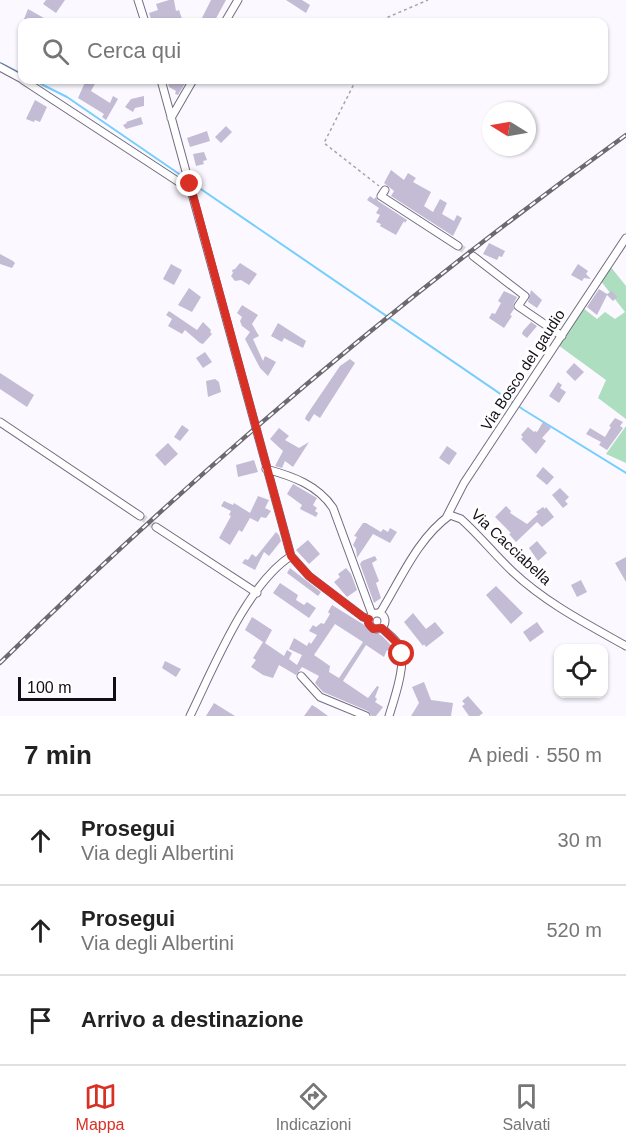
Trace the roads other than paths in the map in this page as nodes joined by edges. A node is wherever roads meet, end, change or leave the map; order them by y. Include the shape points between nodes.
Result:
1 (138, 0) edge
2 (236, 1) edge
3 (144, 18) edge
4 (227, 18) edge
5 (0, 67) edge
6 (18, 76) edge
7 (31, 84) edge
8 (162, 84) edge
9 (191, 84) edge
10 (171, 118) junction
11 (190, 184) junction
12 (385, 190) road end
13 (626, 238) edge
14 (458, 246) tunnel mouth
15 (473, 256) tunnel mouth
16 (562, 336) junction
17 (0, 422) edge
18 (266, 469) junction
19 (140, 516) tunnel mouth
20 (446, 518) junction
21 (156, 527) tunnel mouth
22 (291, 556) junction
23 (256, 593) junction
24 (373, 615) junction
25 (382, 628) junction
26 (626, 646) edge
27 (301, 676) dead end
28 (190, 716) edge
29 (366, 716) edge
30 (389, 716) edge

1 - 3 street
2 - 4 street
5 - 6 street
7 - 11 street
8 - 10 street
9 - 10 street
10 - 11 street
11 - 18 street
12 - 14 street via 381,196
13 - 16 street, Via Bosco del gaudio
15 - 16 street via 525,296 519,306
16 - 20 street, Via Bosco del gaudio via 464,483
17 - 19 street
18 - 22 street
18 - 24 street via 299,479 328,501
20 - 24 street, Via Cacciabella via 422,542
20 - 26 street, Via Cacciabella via 450,515 461,519 540,594
21 - 23 street
22 - 23 street
22 - 24 street via 309,576 363,617
23 - 28 street via 233,629
24 - 25 street via 385,619
24 - 25 street via 368,623 373,629
25 - 30 street via 399,645 402,654
27 - 29 street via 320,697

